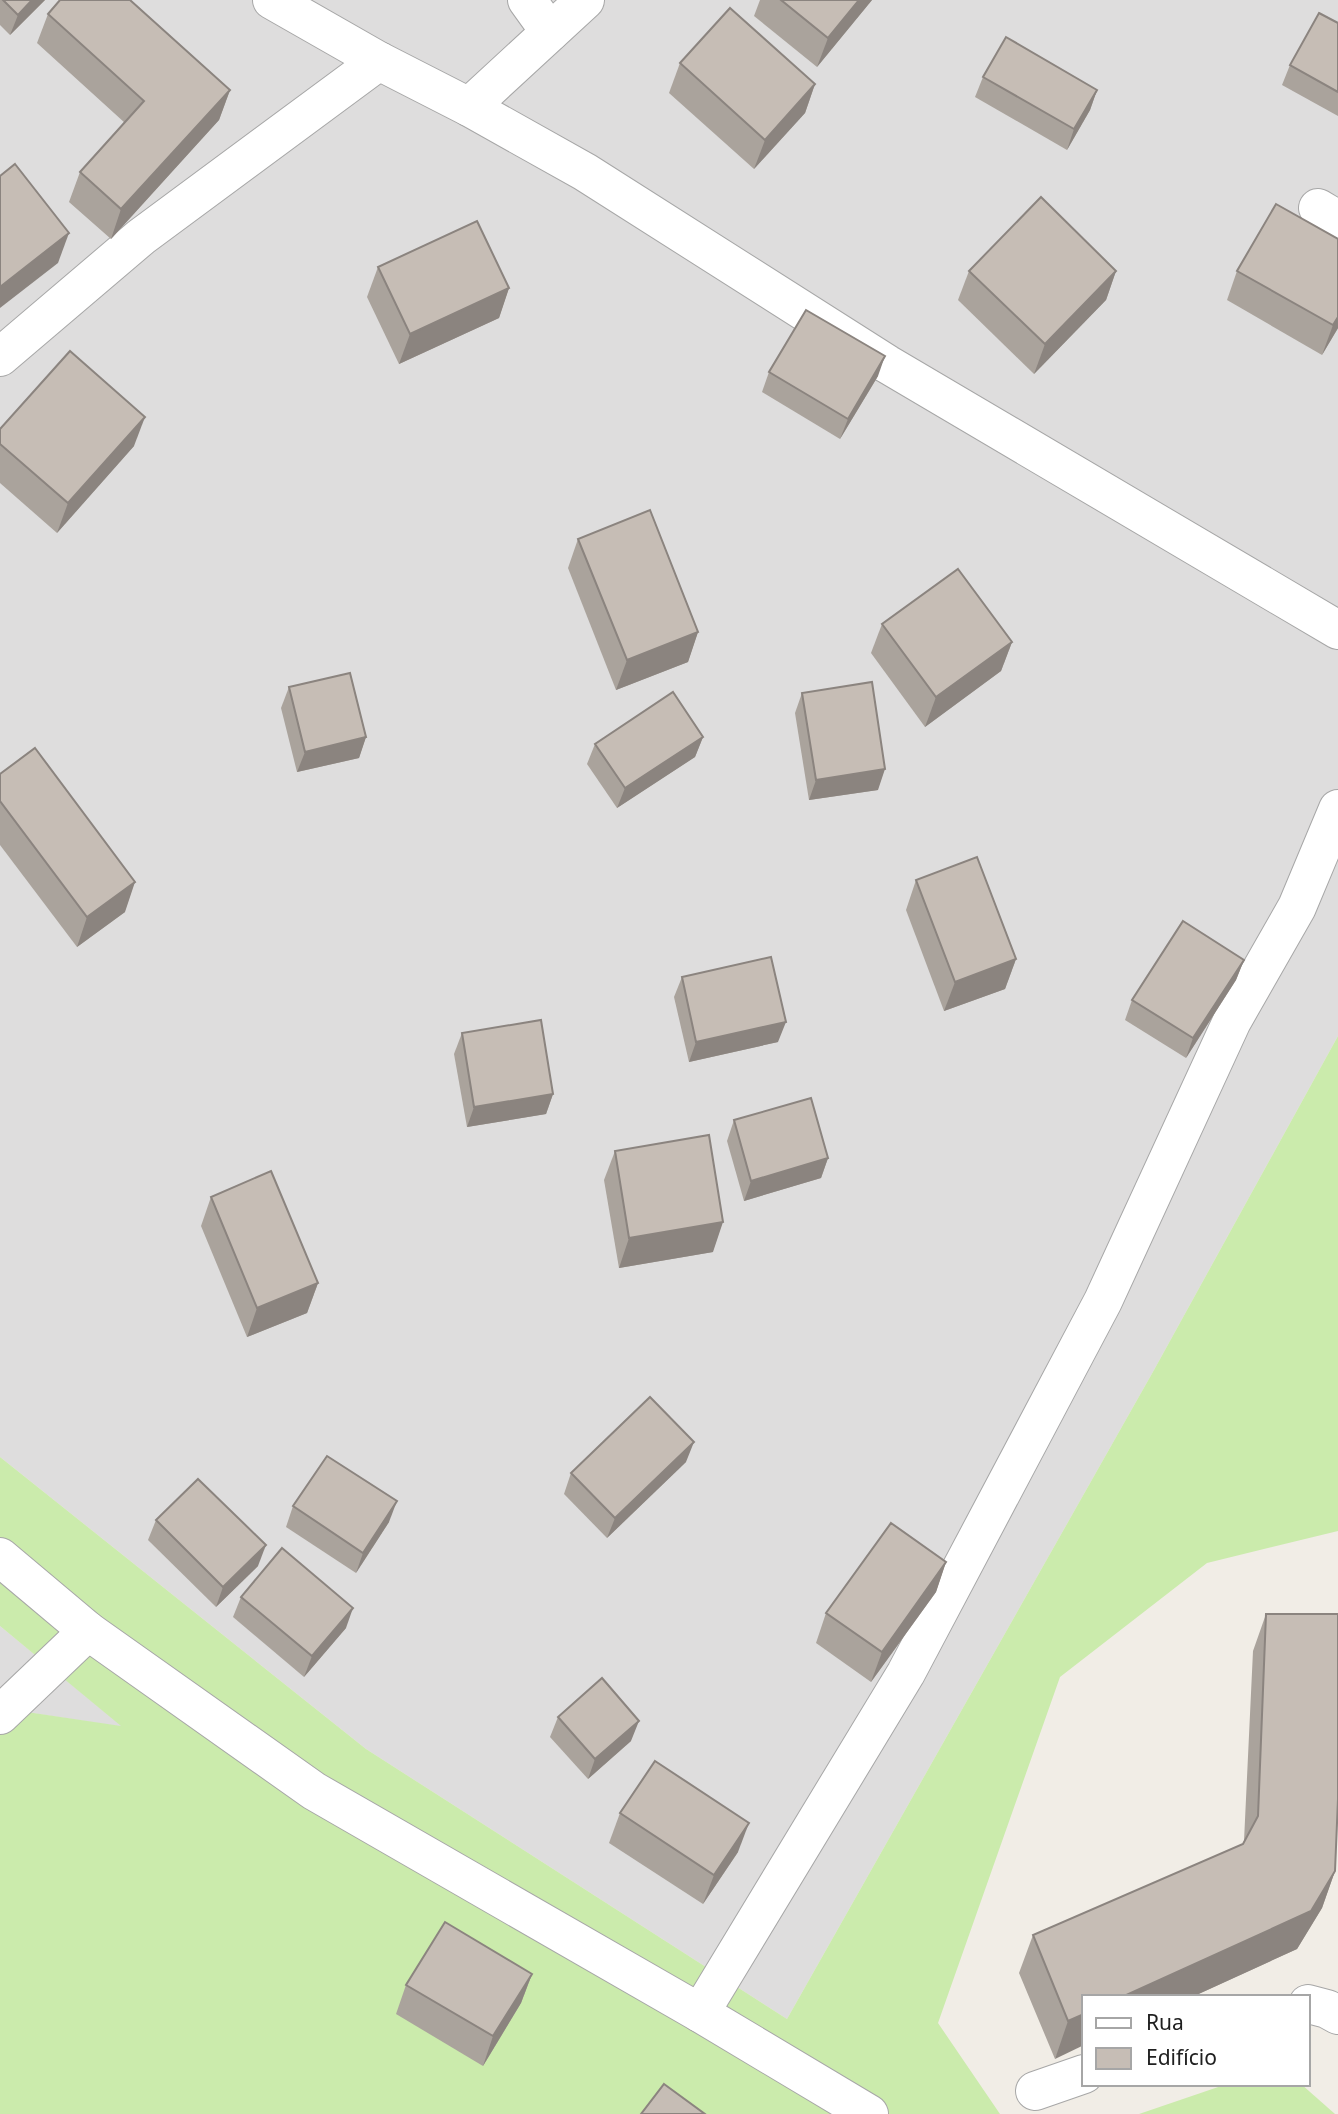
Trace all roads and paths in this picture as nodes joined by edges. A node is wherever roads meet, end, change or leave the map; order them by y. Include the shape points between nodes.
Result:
1 (272, 0) edge
2 (527, 0) edge
3 (585, 0) edge
4 (550, 32) junction
5 (379, 61) junction
6 (469, 107) junction
7 (0, 357) edge
8 (1338, 630) edge
9 (1338, 809) edge
10 (0, 1557) edge
11 (88, 1631) junction
12 (0, 1715) edge
13 (1310, 2005) edge
14 (701, 2013) junction
15 (1338, 2015) edge
16 (1082, 2075) edge
17 (1035, 2091) dead end
18 (869, 2114) edge

1 - 5 street
2 - 4 street
3 - 4 street
4 - 6 street
5 - 6 street
5 - 7 street via 141,237
6 - 8 street via 585,172 887,364
9 - 14 street via 1297,907 1232,1021 1103,1301 1008,1481 906,1673
10 - 11 street
11 - 12 street
11 - 14 street via 314,1791
13 - 15 street
14 - 18 street
16 - 17 street

